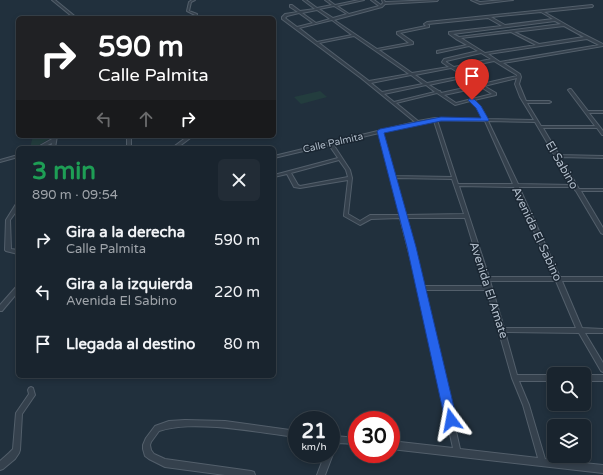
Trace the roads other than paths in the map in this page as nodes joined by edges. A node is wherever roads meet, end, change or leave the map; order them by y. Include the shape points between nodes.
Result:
1 (53, 0) edge
2 (194, 0) edge
3 (304, 0) edge
4 (326, 0) edge
5 (349, 0) edge
6 (363, 0) edge
7 (372, 0) edge
8 (437, 0) edge
9 (472, 0) edge
10 (512, 0) edge
11 (353, 2) junction
12 (383, 3) edge
13 (358, 4) dead end
14 (291, 6) dead end
15 (335, 6) junction
16 (592, 6) dead end
17 (362, 7) dead end
18 (318, 9) junction
19 (366, 9) junction
20 (301, 12) junction
21 (541, 12) junction
22 (348, 14) junction
23 (73, 16) edge
24 (196, 16) edge
25 (488, 16) junction
26 (334, 20) junction
27 (555, 20) junction
28 (316, 24) junction
29 (563, 25) junction
30 (503, 26) junction
31 (297, 28) junction
32 (511, 31) junction
33 (355, 35) junction
34 (457, 38) junction
35 (586, 38) junction
36 (317, 43) junction
37 (469, 45) junction
38 (538, 45) junction
39 (377, 50) junction
40 (438, 52) dead end
41 (482, 53) junction
42 (493, 60) junction
43 (499, 63) junction
44 (454, 68) junction
45 (413, 74) junction
46 (468, 76) junction
47 (519, 77) junction
48 (368, 82) junction
49 (426, 83) junction
50 (483, 86) junction
51 (570, 90) dead end
52 (382, 93) junction
53 (441, 93) junction
54 (472, 100) junction
55 (394, 102) junction
56 (525, 102) junction
57 (549, 102) dead end
58 (587, 112) junction
59 (603, 112) edge
60 (435, 120) junction
61 (486, 120) junction
62 (536, 121) junction
63 (418, 123) junction
64 (540, 126) junction
65 (598, 127) junction
66 (380, 131) junction
67 (603, 134) edge
68 (54, 138) edge
69 (188, 138) edge
70 (330, 143) junction
71 (41, 146) edge
72 (177, 146) edge
73 (276, 156) edge
74 (558, 156) junction
75 (16, 157) edge
76 (603, 157) edge
77 (340, 159) junction
78 (0, 161) edge
79 (288, 172) junction
80 (276, 175) edge
81 (393, 177) junction
82 (350, 178) junction
83 (454, 178) junction
84 (514, 185) junction
85 (456, 186) junction
86 (575, 188) junction
87 (603, 190) edge
88 (16, 208) edge
89 (465, 216) junction
90 (404, 217) junction
91 (603, 231) edge
92 (16, 252) edge
93 (558, 278) junction
94 (487, 279) junction
95 (603, 279) edge
96 (422, 288) junction
97 (489, 288) junction
98 (16, 290) edge
99 (0, 309) edge
100 (502, 330) junction
101 (580, 330) junction
102 (603, 331) edge
103 (603, 369) edge
104 (515, 378) junction
105 (547, 378) edge
106 (591, 378) edge
107 (603, 378) edge
108 (30, 390) dead end
109 (288, 433) edge
110 (400, 446) edge
111 (457, 452) junction
112 (542, 461) junction
113 (326, 463) edge
114 (0, 466) edge
115 (603, 469) edge
116 (251, 475) edge
117 (321, 475) edge

1 - 23 street
2 - 24 street via 190,2 188,11
3 - 18 street
4 - 15 street
5 - 11 street
6 - 11 street
7 - 12 street
8 - 12 street
9 - 10 street via 477,3
11 - 13 street
11 - 15 street
12 - 19 street
14 - 20 street
15 - 18 street
15 - 22 street
16 - 21 street
17 - 19 street
18 - 20 street
18 - 26 street
19 - 22 street
20 - 28 street
20 - 31 street via 283,17
21 - 25 street
21 - 27 street
22 - 26 street
25 - 30 street
25 - 39 street via 427,23 426,27 398,33 412,43
26 - 28 street
26 - 33 street
27 - 29 street
27 - 30 street
28 - 31 street
29 - 32 street
29 - 35 street
30 - 32 street
30 - 34 street via 450,33
31 - 36 street
32 - 34 street
32 - 38 street
33 - 36 street
33 - 39 street
34 - 37 street
35 - 38 street
35 - 43 street via 602,45
36 - 48 street
37 - 40 street
37 - 41 street
38 - 41 street
39 - 45 street
41 - 42 street
41 - 44 street via 444,61
42 - 43 street
42 - 44 street
43 - 47 street
44 - 45 street
44 - 46 street
45 - 48 street
45 - 49 street
46 - 49 street
46 - 50 street
47 - 50 street
47 - 56 street, El Sabino via 517,84
48 - 52 street
49 - 52 street
49 - 53 street
50 - 53 street
50 - 54 street via 494,95
51 - 58 street
52 - 55 street
53 - 54 street via 455,104
53 - 55 street
54 - 61 street, Avenida El Sabino
55 - 63 street
56 - 57 street
56 - 62 street, El Sabino
58 - 59 street
58 - 65 street
60 - 61 street, Calle Palmita
60 - 63 street, Calle Palmita
60 - 83 street, Avenida El Amate
61 - 62 street, Calle Palmita
61 - 84 street, Avenida El Sabino
62 - 64 street, El Sabino
63 - 66 street, Calle Palmita
64 - 65 street
64 - 74 street, El Sabino
65 - 67 street
66 - 70 street, Calle Palmita
66 - 81 street
68 - 71 street
69 - 72 street
70 - 73 street, Calle Palmita
70 - 77 street
74 - 76 street
74 - 86 street, El Sabino
75 - 78 street
77 - 79 street
77 - 82 street
79 - 80 street
79 - 82 street via 296,186 300,187
81 - 83 street
81 - 90 street
82 - 90 street via 346,215 360,223 370,217
83 - 85 street, Avenida El Amate
84 - 85 street
84 - 86 street
84 - 93 street, Avenida El Sabino
85 - 89 street, Avenida El Amate
86 - 87 street
86 - 91 street, El Sabino
88 - 92 street via 8,220 8,250
89 - 90 street
89 - 94 street, Avenida El Amate
90 - 96 street
93 - 94 street
93 - 95 street
93 - 101 street, Avenida El Sabino
94 - 97 street, Avenida El Amate
96 - 97 street
96 - 111 street
97 - 100 street, Avenida El Amate
98 - 99 street
100 - 101 street
100 - 104 street, Avenida El Amate
101 - 102 street
101 - 103 street, Avenida El Sabino
104 - 105 street
104 - 112 street, Avenida El Amate via 526,405
106 - 107 street
108 - 114 street via 32,395 19,413 16,450
109 - 116 street via 194,422 157,428 146,447 151,458 165,464
110 - 111 street
111 - 112 street
112 - 115 street
113 - 117 street

